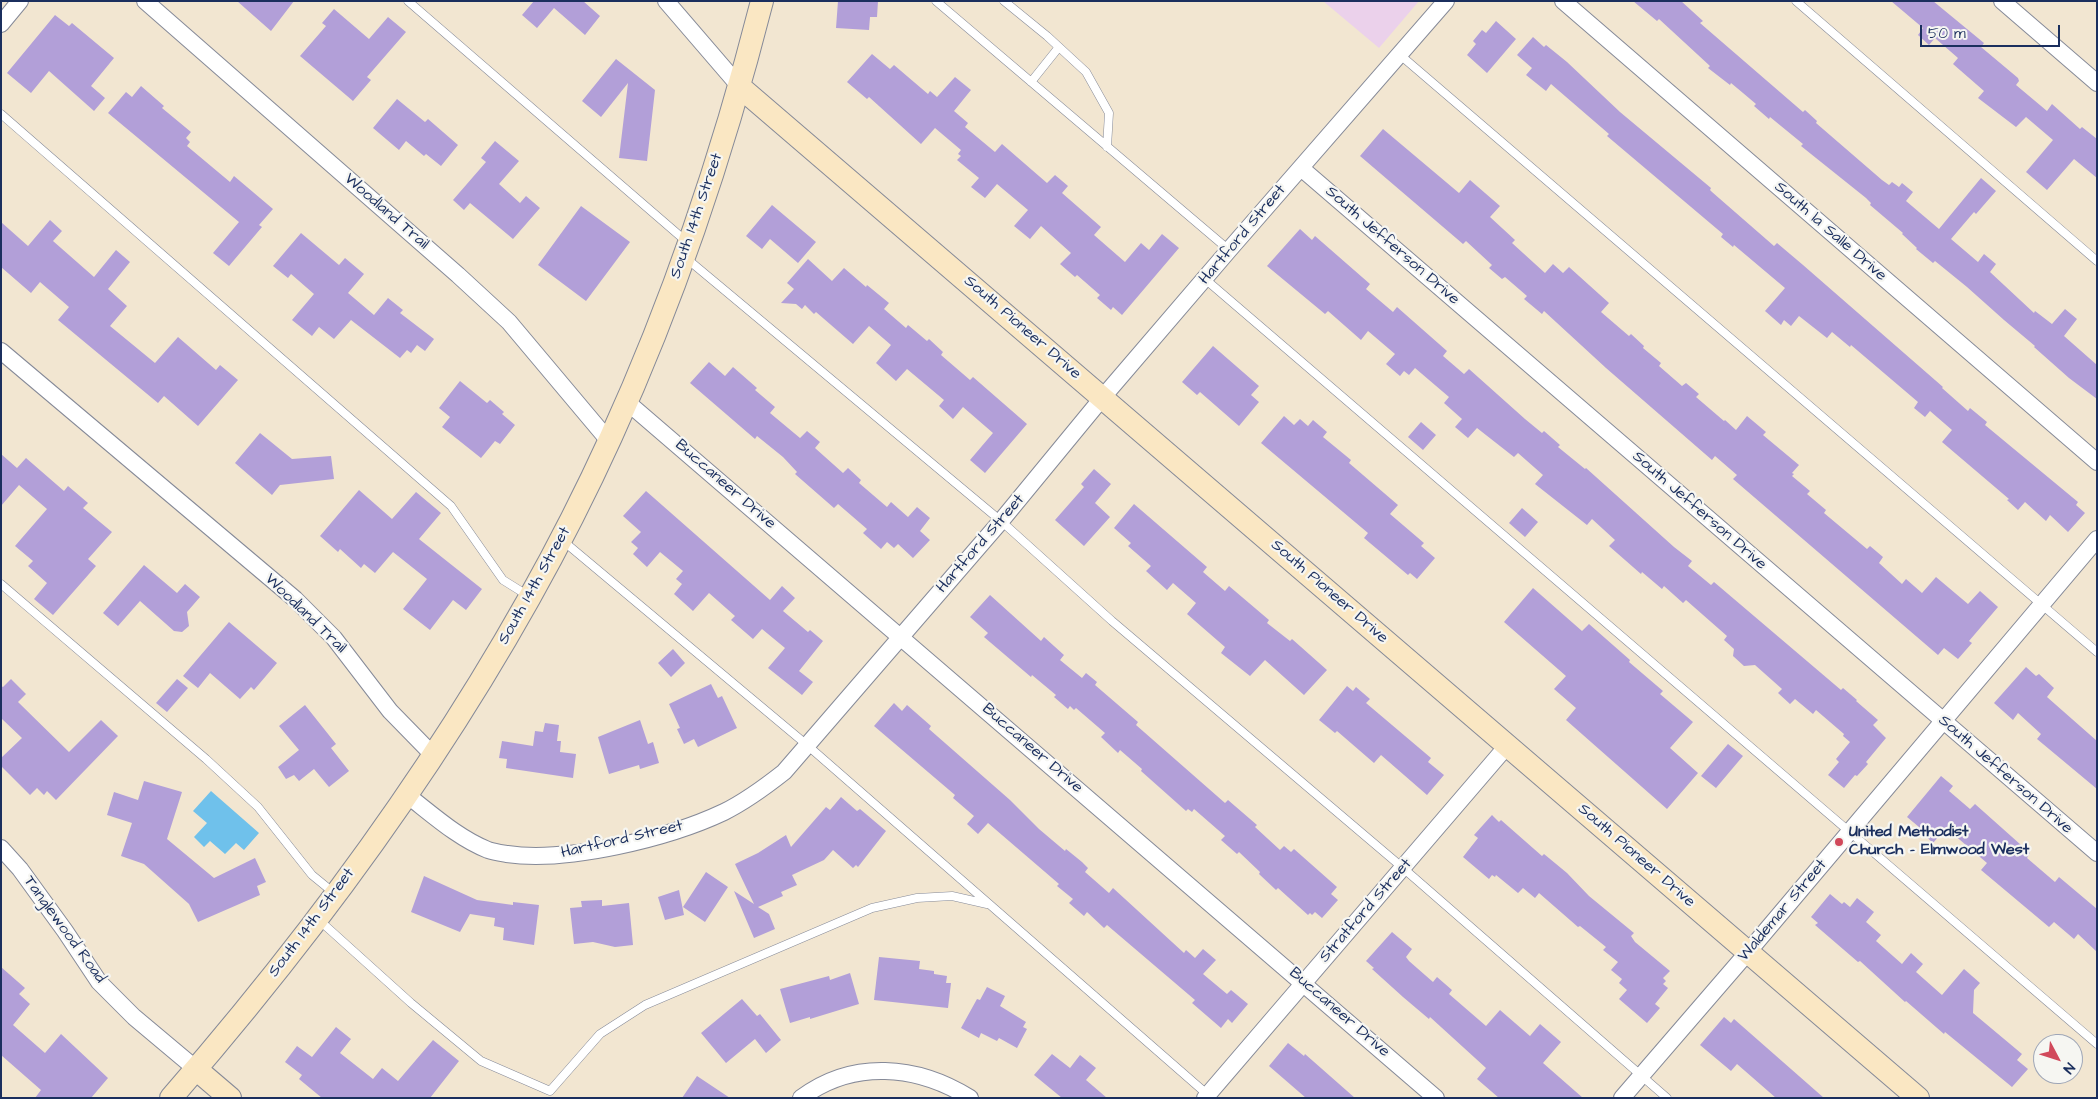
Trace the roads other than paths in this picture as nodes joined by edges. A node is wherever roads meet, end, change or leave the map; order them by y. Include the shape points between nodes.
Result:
1 (20, 1) edge
2 (145, 1) edge
3 (408, 1) edge
4 (666, 1) edge
5 (762, 1) edge
6 (936, 1) edge
7 (1004, 1) edge
8 (1446, 1) edge
9 (1563, 1) edge
10 (1796, 1) edge
11 (2002, 1) edge
12 (1, 24) edge
13 (1060, 47) junction
14 (1399, 54) junction
15 (1031, 82) junction
16 (2097, 83) edge
17 (740, 87) junction
18 (1, 114) edge
19 (1107, 147) junction
20 (1301, 168) junction
21 (687, 250) junction
22 (1229, 250) junction
23 (2097, 261) edge
24 (1205, 279) junction
25 (1, 351) edge
26 (1103, 397) junction
27 (627, 402) junction
28 (610, 441) junction
29 (2097, 462) edge
30 (1001, 521) junction
31 (561, 539) junction
32 (2097, 539) edge
33 (1, 584) edge
34 (530, 597) junction
35 (2042, 604) junction
36 (900, 637) junction
37 (2097, 652) edge
38 (1943, 721) junction
39 (807, 745) junction
40 (1507, 746) junction
41 (433, 755) junction
42 (407, 795) junction
43 (1850, 832) junction
44 (1, 848) edge
45 (2097, 853) edge
46 (1403, 868) junction
47 (335, 894) junction
48 (989, 905) junction
49 (317, 919) junction
50 (1748, 952) junction
51 (1304, 983) junction
52 (2097, 1044) edge
53 (196, 1069) junction
54 (1641, 1076) junction
55 (1208, 1097) edge
56 (171, 1098) edge
57 (230, 1098) edge
58 (801, 1098) edge
59 (970, 1098) edge
60 (1436, 1098) edge
61 (1622, 1098) edge
62 (1667, 1098) edge
63 (1918, 1098) edge

1 - 12 street
2 - 28 street, Woodland Trail via 509,322
3 - 21 lane
4 - 17 street
5 - 17 street, South 14th Street
6 - 15 lane
7 - 13 lane
8 - 14 street, Hartford Street
9 - 29 street, South la Salle Drive
10 - 23 lane
11 - 16 street
13 - 15 lane
13 - 19 lane via 1086,72 1109,113
14 - 20 street, Hartford Street
14 - 35 lane
15 - 19 lane
17 - 21 street, South 14th Street
17 - 26 street, South Pioneer Drive
18 - 34 lane via 452,506 503,580
19 - 22 lane
20 - 22 street, Hartford Street
20 - 38 street, South Jefferson Drive
21 - 27 street, South 14th Street
21 - 30 lane
22 - 24 street, Hartford Street
24 - 26 street, Hartford Street
24 - 43 lane
25 - 41 street, Woodland Trail via 295,599 334,638 390,711
26 - 30 street, Hartford Street
26 - 40 street, South Pioneer Drive
27 - 28 street, South 14th Street
27 - 36 street, Buccaneer Drive
28 - 31 street, South 14th Street
30 - 36 street, Hartford Street
30 - 46 lane via 1112,621
31 - 34 street, South 14th Street
31 - 39 lane
32 - 35 street, Waldemar Street
33 - 47 lane via 258,806 312,875
34 - 41 street, South 14th Street
35 - 37 lane
35 - 38 street, Waldemar Street
36 - 39 street, Hartford Street
36 - 51 street, Buccaneer Drive
38 - 43 street, Waldemar Street
38 - 45 street, South Jefferson Drive
39 - 42 street, Hartford Street via 784,772 759,792 725,812 645,839 585,852 525,856 490,851 451,829
39 - 48 lane
40 - 46 street, Stratford Street
40 - 50 street, South Pioneer Drive
41 - 42 street, South 14th Street
42 - 47 street, South 14th Street
43 - 50 street, Waldemar Street
43 - 52 lane
44 - 53 street, Tanglewood Road via 65,930 99,982 134,1017
46 - 51 street, Stratford Street
46 - 54 lane
47 - 49 street, South 14th Street
48 - 49 lane via 952,896 917,898 872,908 645,1005 600,1034 550,1091 481,1061 410,1004
48 - 55 lane
49 - 53 street, South 14th Street
50 - 54 street, Waldemar Street
50 - 63 street, South Pioneer Drive
51 - 55 street, Stratford Street
51 - 60 street, Buccaneer Drive
53 - 56 street, South 14th Street
53 - 57 street
54 - 61 street, Waldemar Street
54 - 62 lane
58 - 59 street via 818,1085 845,1075 876,1070 906,1072 940,1082

